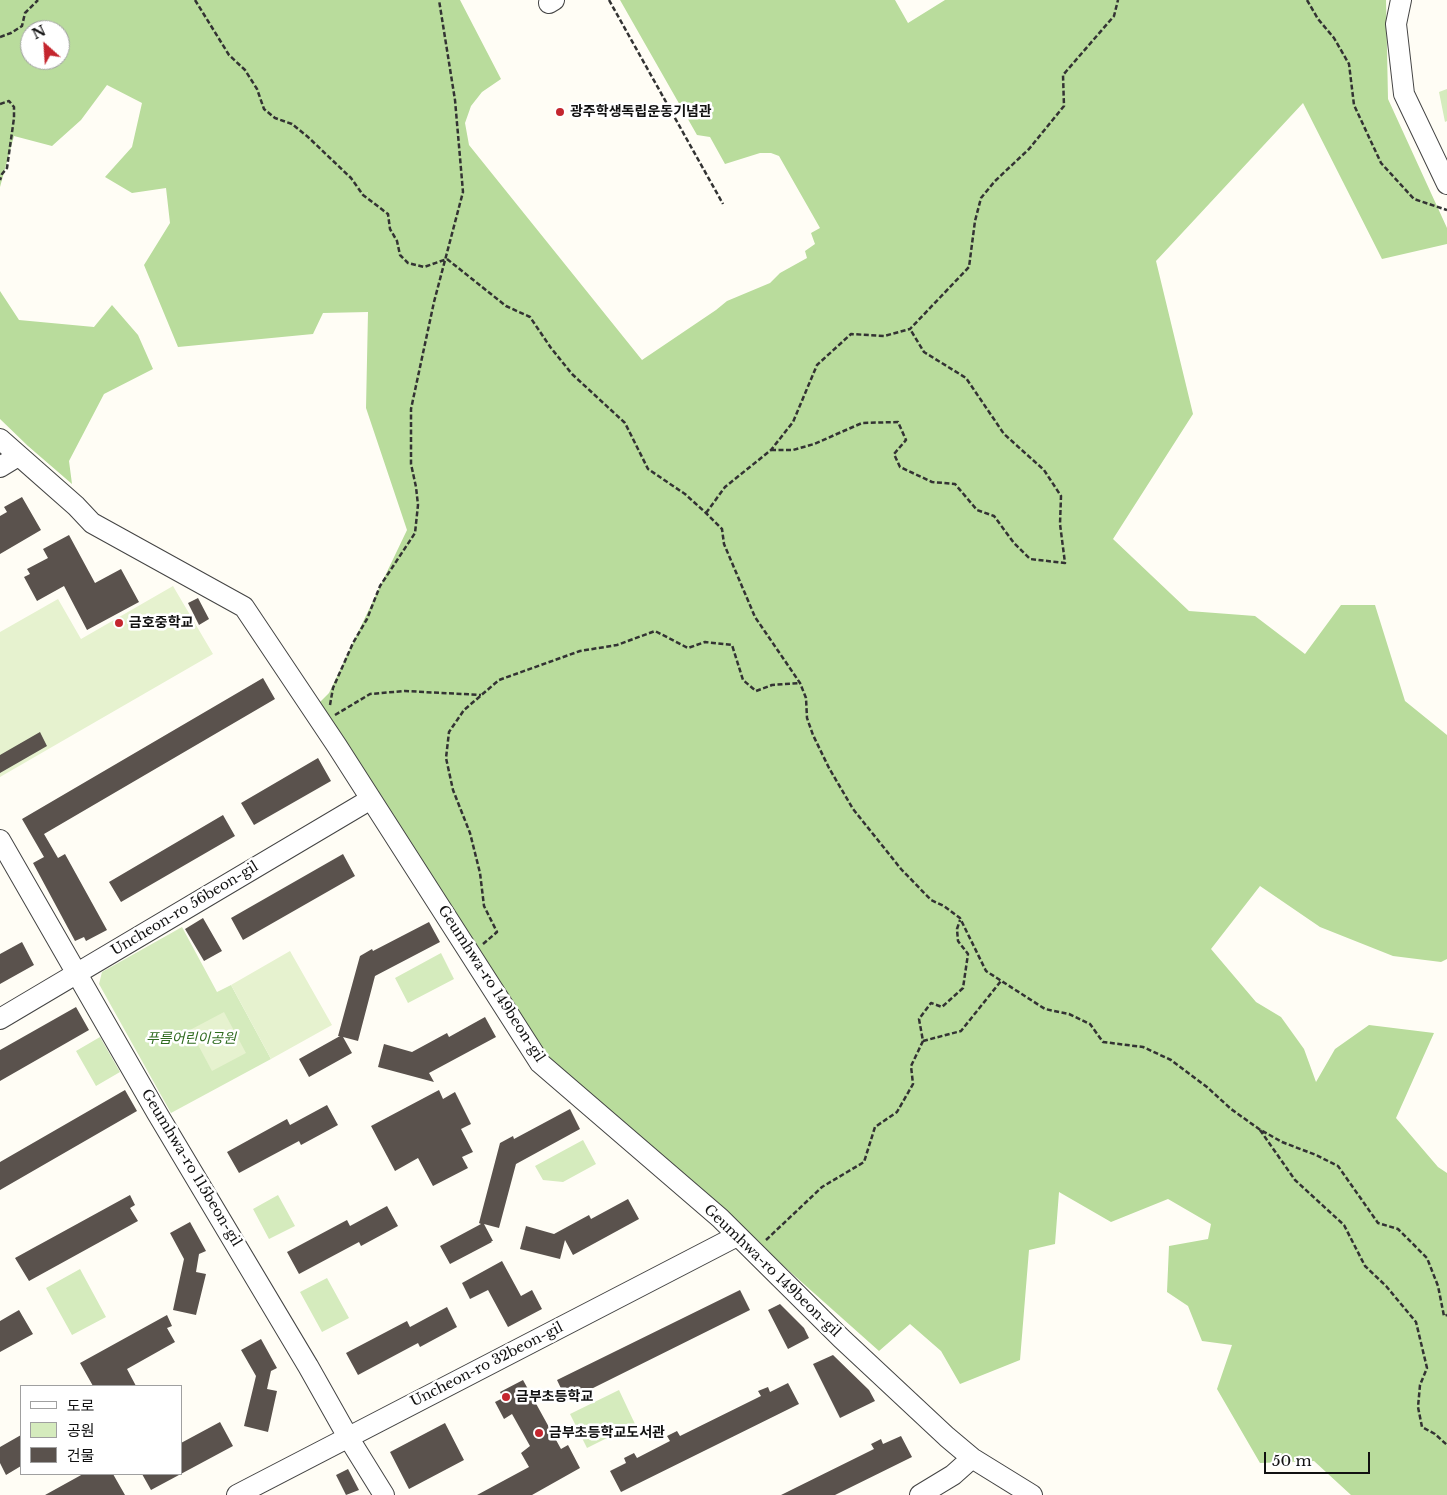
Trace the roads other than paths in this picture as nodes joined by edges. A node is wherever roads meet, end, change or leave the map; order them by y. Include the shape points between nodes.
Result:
1 (1404, 1) edge
2 (1447, 184) edge
3 (0, 439) edge
4 (18, 456) junction
5 (0, 467) edge
6 (371, 799) junction
7 (0, 840) edge
8 (78, 973) junction
9 (0, 1019) edge
10 (737, 1236) junction
11 (348, 1437) junction
12 (972, 1458) junction
13 (237, 1495) edge
14 (384, 1495) edge
15 (920, 1495) edge
16 (1032, 1495) edge

1 - 2 street via 1396,24 1404,94
3 - 4 street, Geumhwa-ro 149beon-gil
4 - 5 street
4 - 6 street, Geumhwa-ro 149beon-gil via 92,523 244,607
6 - 8 street, Uncheon-ro 56beon-gil
6 - 10 street, Geumhwa-ro 149beon-gil via 540,1063
7 - 8 street, Geumhwa-ro 115beon-gil
8 - 9 street, Uncheon-ro 56beon-gil
8 - 11 street, Geumhwa-ro 115beon-gil
10 - 11 street, Uncheon-ro 32beon-gil
10 - 12 street, Geumhwa-ro 149beon-gil via 946,1437
11 - 13 street, Uncheon-ro 32beon-gil
11 - 14 street, Geumhwa-ro 115beon-gil
12 - 15 street via 954,1475
12 - 16 street, Geumhwa-ro 149beon-gil

